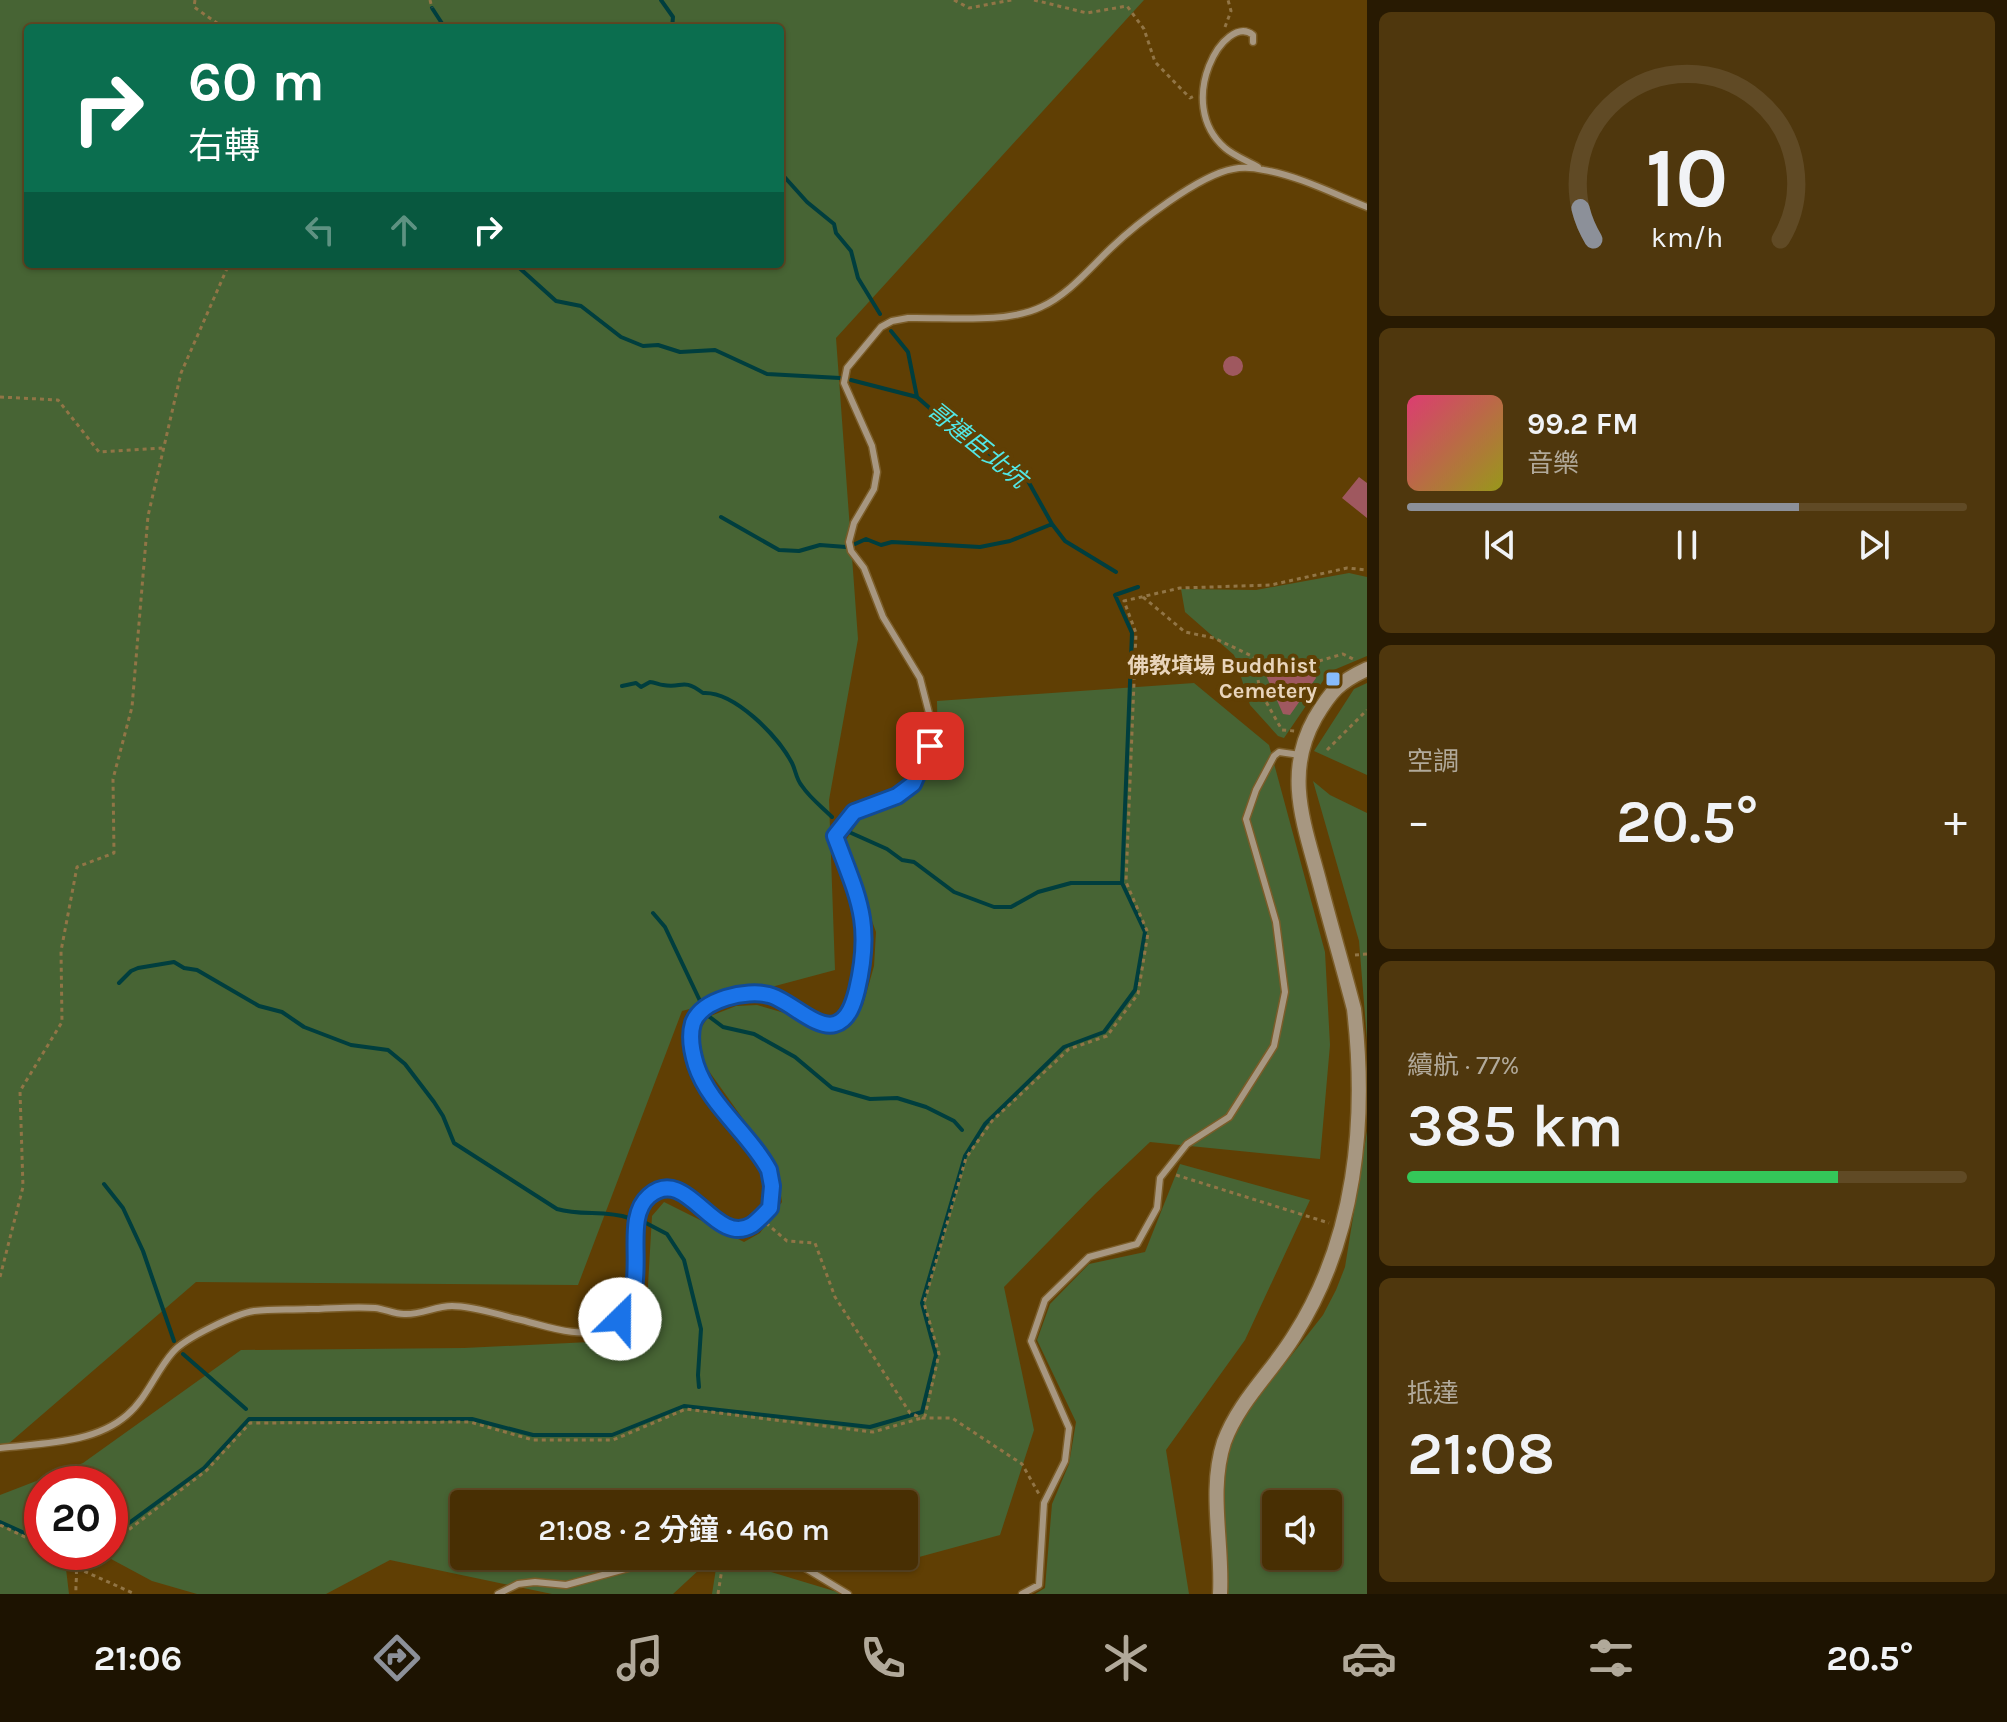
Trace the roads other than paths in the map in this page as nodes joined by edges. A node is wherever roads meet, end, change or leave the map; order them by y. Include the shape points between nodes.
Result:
1 (1253, 42) dead end
2 (1261, 169) junction
3 (1367, 207) edge
4 (1364, 666) edge
5 (1300, 755) junction
6 (0, 1448) edge
7 (622, 1570) edge
8 (808, 1570) edge
9 (498, 1594) edge
10 (848, 1594) edge
11 (1022, 1594) edge
12 (1220, 1594) edge

1 - 2 lane via 1248,31 1229,37 1212,59 1201,92 1203,112 1216,136
2 - 3 lane
2 - 6 lane via 1233,169 1184,192 1041,308 1010,316 895,320 878,330 847,368 844,383 872,446 877,472 872,493 850,531 850,547 920,678 930,746 913,784 854,812 835,836 862,909 865,939 847,1015 830,1025 776,997 756,993 712,1004 693,1023 697,1067 769,1170 770,1208 745,1228 736,1228 722,1225 680,1192 664,1189 649,1196 637,1218 631,1302 620,1319 601,1330 577,1332 455,1306 402,1315 365,1308 253,1311 178,1347 145,1396 108,1428 79,1438
4 - 5 street via 1342,681 1323,705
5 - 11 lane via 1274,756 1246,819 1276,922 1285,992 1274,1046 1229,1117 1187,1144 1160,1178 1157,1208 1137,1244 1089,1257 1045,1300 1031,1341 1069,1428 1065,1461 1044,1503 1039,1585
5 - 12 street via 1300,805 1354,1009 1364,1069 1361,1148 1344,1228 1329,1269 1290,1344 1236,1415 1223,1446 1217,1493
7 - 9 lane via 566,1585 518,1584
8 - 10 lane

